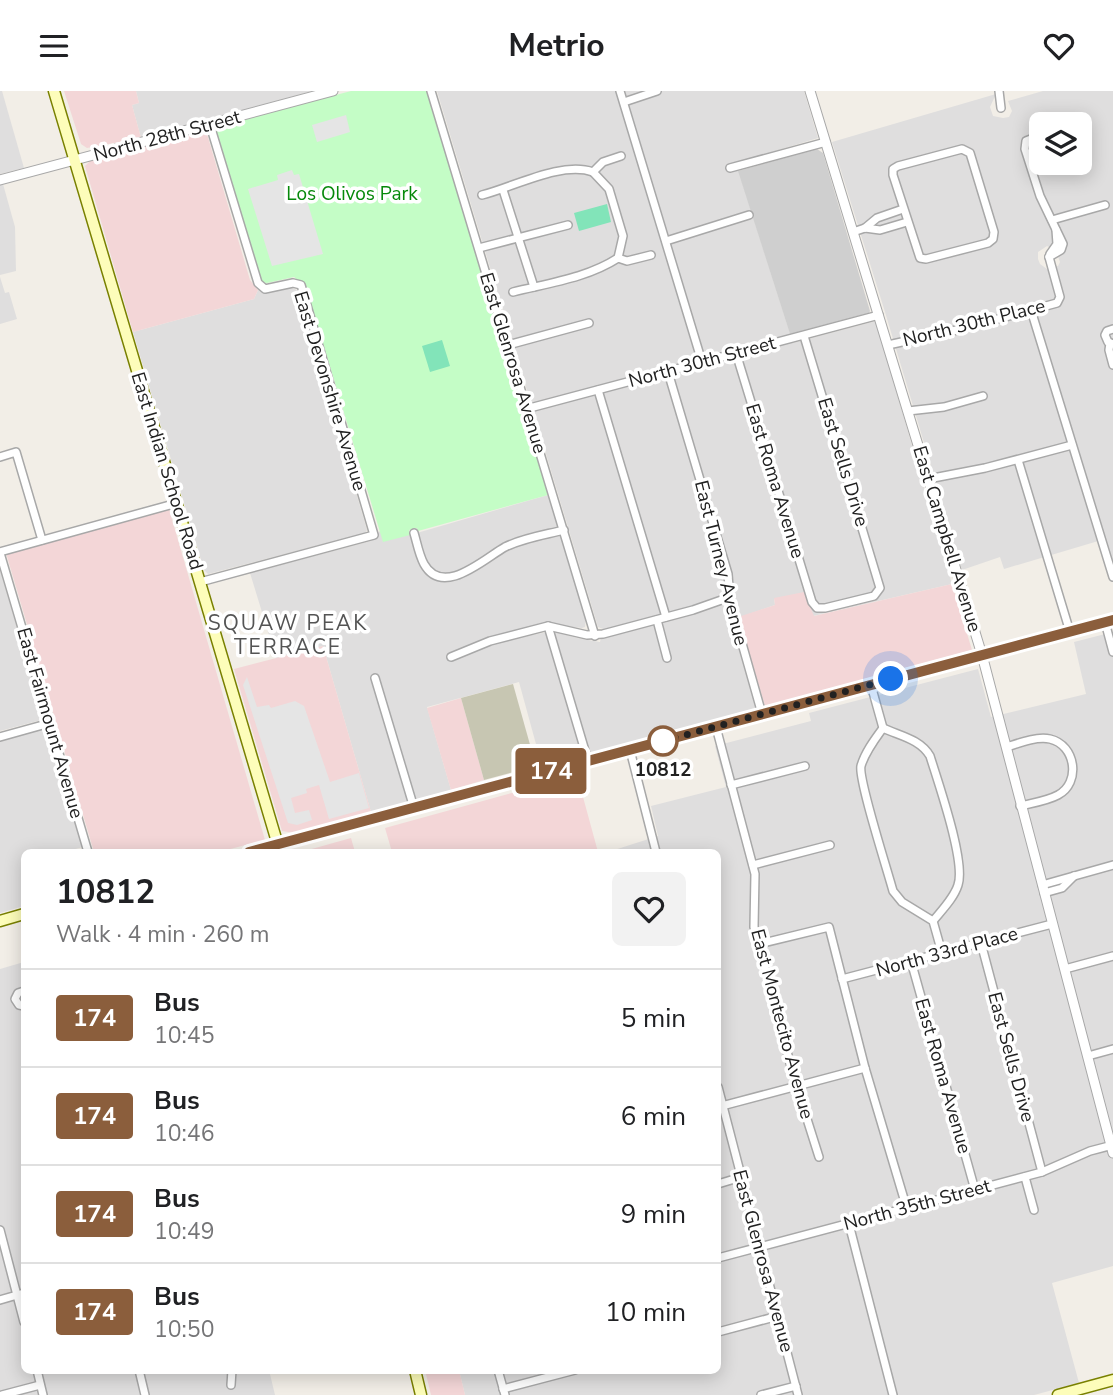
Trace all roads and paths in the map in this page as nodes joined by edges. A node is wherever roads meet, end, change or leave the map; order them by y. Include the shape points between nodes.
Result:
1 (54, 91) edge
2 (333, 91) edge
3 (431, 91) edge
4 (620, 91) edge
5 (657, 91) edge
6 (810, 91) edge
7 (999, 91) edge
8 (624, 102) junction
9 (1001, 108) dead end
10 (210, 125) junction
11 (1029, 140) edge
12 (826, 142) junction
13 (621, 156) dead end
14 (74, 161) junction
15 (1029, 162) edge
16 (730, 168) dead end
17 (593, 172) junction
18 (1033, 175) edge
19 (0, 180) edge
20 (503, 190) junction
21 (482, 195) dead end
22 (1105, 205) dead end
23 (904, 209) junction
24 (749, 215) dead end
25 (884, 215) junction
26 (1052, 220) junction
27 (907, 222) junction
28 (568, 225) dead end
29 (888, 227) junction
30 (865, 228) junction
31 (853, 232) junction
32 (518, 237) junction
33 (666, 241) junction
34 (479, 248) junction
35 (651, 255) dead end
36 (618, 258) junction
37 (534, 287) junction
38 (513, 292) dead end
39 (1031, 310) junction
40 (878, 315) junction
41 (589, 323) dead end
42 (1113, 328) edge
43 (804, 335) junction
44 (1111, 343) edge
45 (508, 345) junction
46 (888, 345) junction
47 (736, 353) junction
48 (702, 362) junction
49 (1113, 365) edge
50 (668, 372) junction
51 (598, 390) junction
52 (984, 396) dead end
53 (526, 409) junction
54 (908, 411) junction
55 (1072, 445) junction
56 (0, 457) edge
57 (1018, 460) junction
58 (928, 479) junction
59 (177, 503) junction
60 (564, 530) junction
61 (414, 533) dead end
62 (42, 540) junction
63 (0, 552) edge
64 (1113, 577) edge
65 (201, 582) junction
66 (730, 597) junction
67 (817, 608) joint
68 (661, 618) junction
69 (1109, 621) edge
70 (548, 626) junction
71 (1070, 632) junction
72 (595, 636) junction
73 (1113, 652) edge
74 (982, 655) junction
75 (451, 657) dead end
76 (667, 658) dead end
77 (375, 678) dead end
78 (871, 685) junction
79 (762, 714) junction
80 (50, 723) junction
81 (716, 727) junction
82 (883, 728) junction
83 (0, 737) edge
84 (1007, 747) junction
85 (630, 750) junction
86 (588, 761) junction
87 (805, 766) dead end
88 (731, 785) junction
89 (1020, 806) junction
90 (414, 808) junction
91 (830, 845) dead end
92 (279, 848) edge
93 (87, 849) edge
94 (655, 849) edge
95 (753, 865) junction
96 (1113, 865) edge
97 (1043, 889) junction
98 (21, 915) edge
99 (0, 921) edge
100 (933, 922) junction
101 (1052, 924) junction
102 (981, 943) junction
103 (759, 944) junction
104 (942, 953) junction
105 (1113, 956) edge
106 (911, 961) junction
107 (1065, 969) junction
108 (842, 979) junction
109 (21, 992) edge
110 (21, 1005) edge
111 (1113, 1049) edge
112 (1088, 1056) junction
113 (865, 1068) junction
114 (796, 1086) junction
115 (721, 1106) edge
116 (721, 1109) edge
117 (1112, 1148) edge
118 (819, 1157) dead end
119 (1042, 1172) junction
120 (741, 1177) junction
121 (1025, 1177) junction
122 (721, 1183) edge
123 (975, 1190) junction
124 (907, 1209) junction
125 (1034, 1210) dead end
126 (849, 1224) junction
127 (0, 1230) edge
128 (759, 1247) junction
129 (721, 1257) edge
130 (21, 1294) edge
131 (0, 1300) edge
132 (778, 1316) junction
133 (721, 1331) edge
134 (38, 1374) edge
135 (140, 1374) edge
136 (232, 1374) edge
137 (416, 1374) edge
138 (499, 1374) edge
139 (562, 1374) edge
140 (1113, 1380) edge
141 (40, 1385) junction
142 (231, 1385) dead end
143 (796, 1386) junction
144 (504, 1392) edge
145 (2, 1395) edge
146 (43, 1395) edge
147 (145, 1395) edge
148 (421, 1395) edge
149 (761, 1395) edge
150 (798, 1395) edge
151 (893, 1395) edge
152 (1058, 1395) edge

1 - 14 main road, East Indian School Road
2 - 10 street, North 28th Street
3 - 34 street, East Glenrosa Avenue
4 - 8 street
5 - 8 street
6 - 12 street, East Campbell Avenue
7 - 9 street
8 - 33 street
10 - 14 street, North 28th Street
10 - 65 street, East Devonshire Avenue via 258,283 265,289 301,285 374,535
11 - 15 street via 1025,149
12 - 16 street
12 - 31 street, East Campbell Avenue
13 - 17 street via 603,162
14 - 19 street, North 28th Street
14 - 59 main road, East Indian School Road
17 - 20 street via 579,167
17 - 36 street via 609,188 623,236
18 - 26 street
20 - 21 street
20 - 32 street
22 - 26 street
23 - 25 street
23 - 27 street
23 - 27 street via 894,169 967,150 993,239 920,258
24 - 33 street
25 - 29 street
25 - 30 street
26 - 39 street, North 30th Place via 1057,244 1049,257 1059,301
27 - 29 street
28 - 32 street
29 - 30 street
30 - 31 street
31 - 40 street, East Campbell Avenue
32 - 34 street
32 - 37 street
33 - 48 street
34 - 45 street, East Glenrosa Avenue
35 - 36 street via 627,261
36 - 37 street via 581,277
37 - 38 street
39 - 46 street, North 30th Place
39 - 55 street
40 - 43 street, North 30th Street
40 - 46 street, East Campbell Avenue
41 - 45 street
42 - 44 street via 1105,335
43 - 47 street, North 30th Street
43 - 67 street, East Sells Drive via 880,588 874,596
44 - 49 street via 1108,350
45 - 53 street, East Glenrosa Avenue
46 - 54 street, East Campbell Avenue
47 - 48 street, North 30th Street
47 - 67 street, East Roma Avenue
48 - 50 street, North 30th Street
50 - 51 street, North 30th Street
50 - 66 street, East Turney Avenue via 728,574
51 - 53 street, North 30th Street
51 - 68 street
52 - 54 street
53 - 60 street, East Glenrosa Avenue
54 - 58 street, East Campbell Avenue
55 - 57 street
55 - 64 street
56 - 62 street via 16,452
57 - 58 street
57 - 71 street
58 - 74 street, East Campbell Avenue
59 - 62 street
59 - 65 main road, East Indian School Road
60 - 61 street via 509,545 448,577 434,574 424,565
60 - 72 street, East Glenrosa Avenue
62 - 63 street
63 - 80 street, East Fairmount Avenue
65 - 92 main road, East Indian School Road
66 - 68 street
66 - 79 street, East Turney Avenue
68 - 72 street
68 - 76 street
69 - 71 main road
69 - 73 street
70 - 72 street
70 - 75 street
70 - 86 street
71 - 74 main road
74 - 78 main road
74 - 84 street, East Campbell Avenue
77 - 90 street
78 - 79 main road
78 - 82 street
79 - 81 main road
80 - 83 street
80 - 93 street, East Fairmount Avenue
81 - 85 main road
81 - 88 street, East Montecito Avenue
82 - 100 street via 860,769 868,803 893,891
82 - 100 street via 916,742 930,756 953,841 960,882
84 - 89 street, East Campbell Avenue
84 - 89 street via 1048,738 1060,743 1071,759 1073,774 1068,787 1058,796
85 - 86 main road
85 - 94 street
86 - 90 main road
87 - 88 street
88 - 95 street, East Montecito Avenue
89 - 97 street, East Campbell Avenue
90 - 92 main road
91 - 95 street
95 - 103 street, East Montecito Avenue via 754,927
96 - 97 street
97 - 101 street, East Campbell Avenue
98 - 99 main road
100 - 104 street
101 - 102 street, North 33rd Place
101 - 107 street, East Campbell Avenue
102 - 104 street, North 33rd Place
102 - 119 street, East Sells Drive
103 - 108 street via 829,927
103 - 114 street, East Montecito Avenue
104 - 106 street, North 33rd Place
105 - 107 street
106 - 108 street, North 33rd Place
106 - 123 street, East Roma Avenue
107 - 112 street, East Campbell Avenue
108 - 113 street
109 - 110 street via 15,999
111 - 112 street
112 - 117 street, East Campbell Avenue
113 - 114 street
113 - 124 street
114 - 115 street
114 - 118 street, East Montecito Avenue
116 - 120 street, East Glenrosa Avenue
117 - 119 street, North 35th Street via 1090,1151
119 - 121 street, North 35th Street
120 - 122 street
120 - 128 street, East Glenrosa Avenue
121 - 123 street, North 35th Street
121 - 125 street
123 - 124 street, North 35th Street
124 - 126 street, North 35th Street
126 - 128 street, North 35th Street
126 - 151 street
127 - 130 street
128 - 129 street, North 35th Street
128 - 132 street, East Glenrosa Avenue
130 - 131 street
132 - 133 street
132 - 143 street, East Glenrosa Avenue
134 - 141 street
135 - 147 street
136 - 142 street
137 - 148 main road
138 - 144 street
139 - 144 street
140 - 152 main road
141 - 145 street
141 - 146 street
143 - 149 street
143 - 150 street, East Glenrosa Avenue

